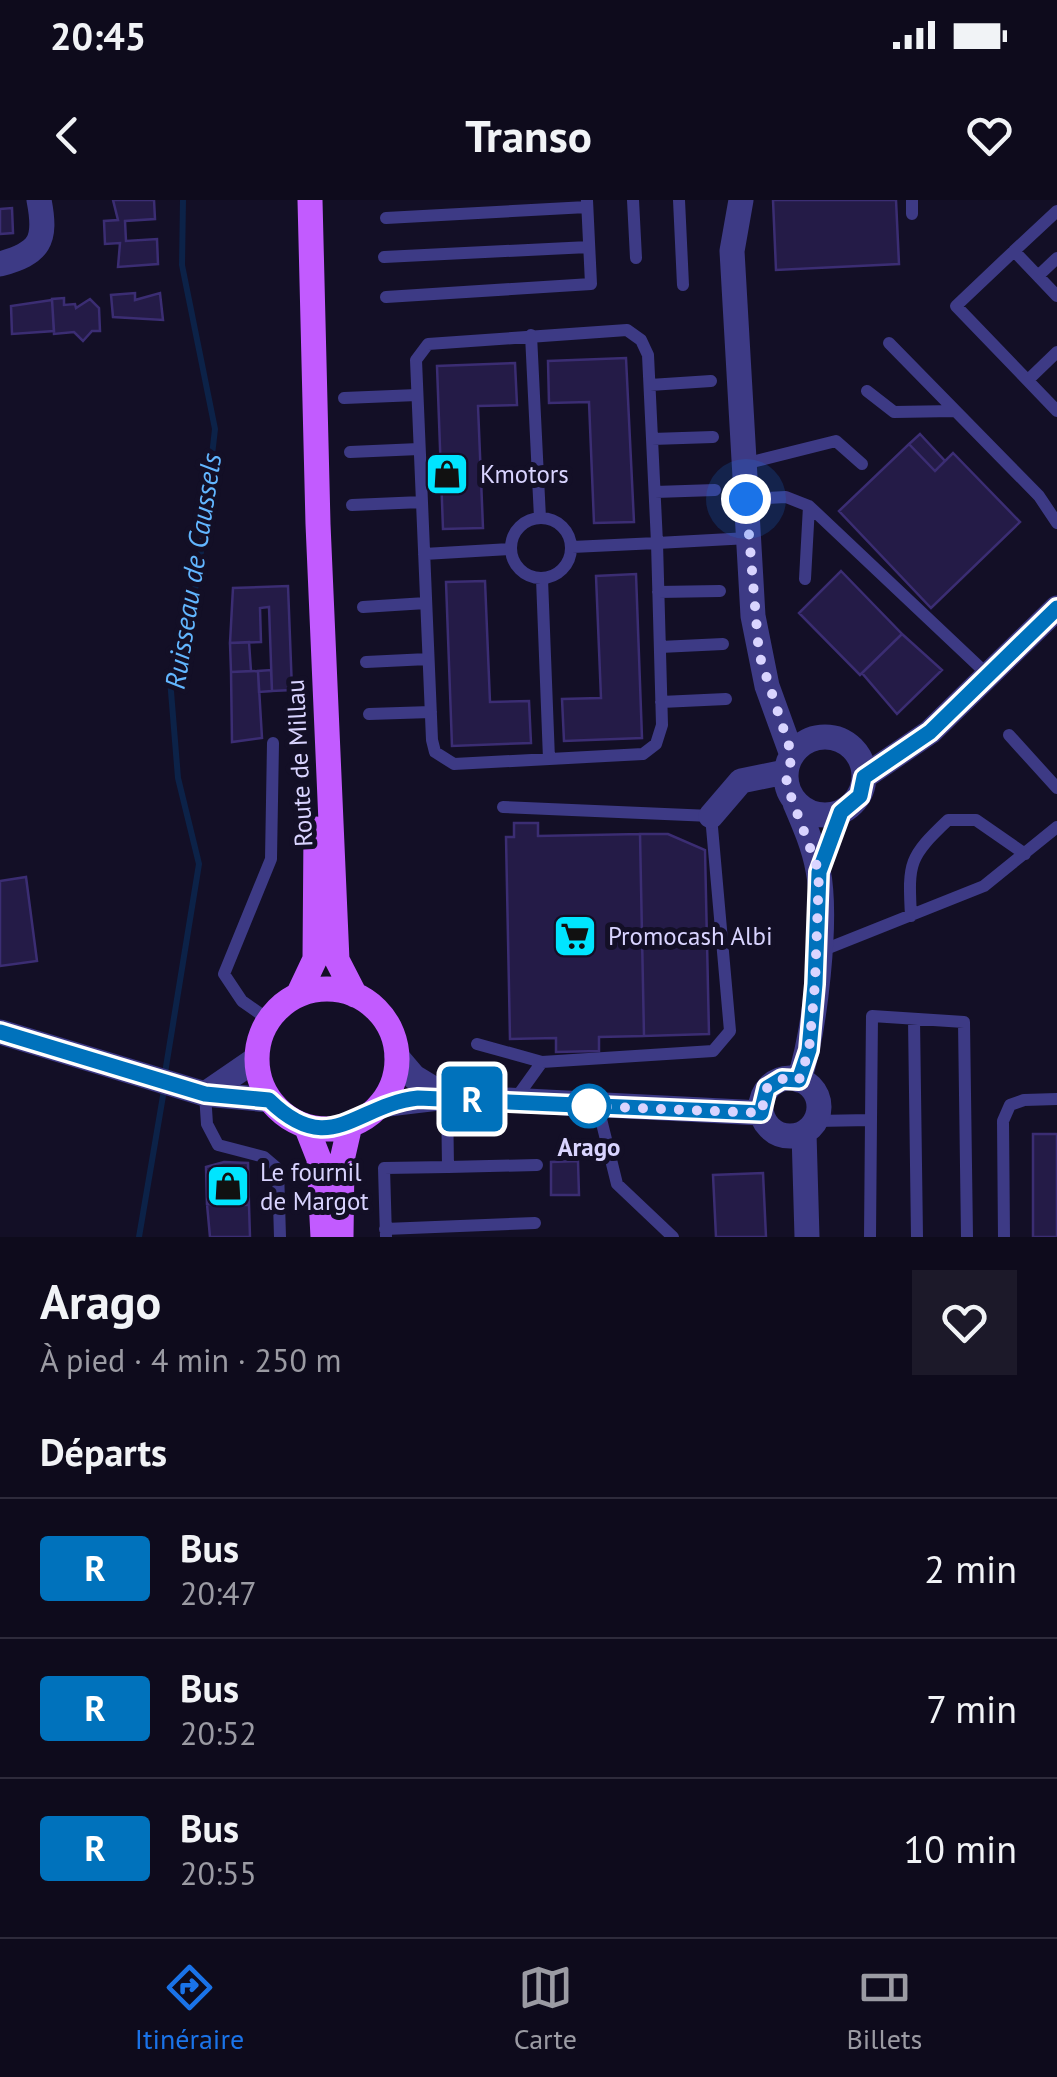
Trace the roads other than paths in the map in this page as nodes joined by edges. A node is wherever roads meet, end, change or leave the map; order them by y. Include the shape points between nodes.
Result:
1 (39, 200) edge
2 (310, 200) edge
3 (633, 200) edge
4 (680, 200) edge
5 (741, 200) edge
6 (587, 204) edge
7 (1057, 211) edge
8 (386, 218) dead end
9 (589, 248) junction
10 (1014, 252) junction
11 (384, 257) dead end
12 (636, 258) dead end
13 (1057, 258) edge
14 (0, 264) edge
15 (1038, 276) junction
16 (683, 285) dead end
17 (1055, 290) edge
18 (386, 297) dead end
19 (531, 336) junction
20 (889, 343) dead end
21 (1057, 352) edge
22 (1028, 380) junction
23 (711, 382) dead end
24 (650, 385) junction
25 (867, 391) dead end
26 (417, 395) junction
27 (344, 398) dead end
28 (956, 411) junction
29 (1057, 411) edge
30 (713, 437) dead end
31 (652, 439) junction
32 (420, 449) junction
33 (350, 452) dead end
34 (744, 464) junction
35 (862, 464) dead end
36 (715, 490) dead end
37 (654, 492) junction
38 (746, 499) junction
39 (422, 502) junction
40 (352, 505) dead end
41 (809, 506) junction
42 (540, 518) junction
43 (318, 524) junction
44 (1057, 524) edge
45 (749, 538) junction
46 (657, 543) junction
47 (572, 548) junction
48 (511, 549) junction
49 (424, 554) junction
50 (542, 579) junction
51 (805, 579) dead end
52 (720, 591) dead end
53 (658, 592) junction
54 (426, 603) junction
55 (363, 608) dead end
56 (1057, 608) edge
57 (723, 644) dead end
58 (660, 647) junction
59 (428, 659) junction
60 (366, 662) dead end
61 (988, 675) junction
62 (726, 699) dead end
63 (776, 701) junction
64 (662, 702) junction
65 (431, 712) junction
66 (369, 714) dead end
67 (930, 732) junction
68 (1009, 735) dead end
69 (822, 736) junction
70 (273, 743) dead end
71 (850, 746) junction
72 (548, 759) junction
73 (788, 763) junction
74 (864, 777) junction
75 (1057, 788) edge
76 (795, 803) junction
77 (502, 808) dead end
78 (841, 812) junction
79 (711, 816) junction
80 (1057, 827) edge
81 (1025, 854) junction
82 (819, 872) junction
83 (911, 916) junction
84 (818, 952) junction
85 (298, 994) junction
86 (355, 995) junction
87 (914, 1018) junction
88 (269, 1020) junction
89 (0, 1032) edge
90 (476, 1044) dead end
91 (397, 1057) junction
92 (256, 1059) junction
93 (542, 1062) junction
94 (799, 1080) junction
95 (205, 1094) junction
96 (447, 1097) junction
97 (1057, 1099) edge
98 (269, 1100) junction
99 (514, 1102) junction
100 (380, 1105) junction
101 (598, 1106) junction
102 (761, 1113) junction
103 (871, 1120) junction
104 (306, 1126) junction
105 (350, 1126) junction
106 (809, 1127) junction
107 (536, 1165) dead end
108 (448, 1167) junction
109 (535, 1224) dead end
110 (385, 1233) edge
111 (280, 1237) edge
112 (323, 1237) edge
113 (341, 1237) edge
114 (674, 1237) edge
115 (808, 1237) edge
116 (870, 1237) edge
117 (918, 1237) edge
118 (968, 1237) edge
119 (1004, 1237) edge

1 - 14 street via 44,227 38,244 26,257
2 - 43 main road, Route de Millau
3 - 12 lane
4 - 16 lane
5 - 34 street via 732,251
6 - 8 lane
6 - 9 lane
7 - 10 lane
9 - 11 lane
9 - 18 lane via 590,284
10 - 15 lane
10 - 22 lane via 956,306
13 - 15 lane
15 - 17 lane
19 - 24 lane via 627,330 648,355
19 - 26 lane via 428,344 416,360
19 - 42 lane
20 - 28 lane
21 - 22 lane
22 - 29 lane
23 - 24 lane
24 - 31 lane
25 - 28 lane via 894,412
26 - 27 lane
26 - 32 lane
28 - 44 lane via 1039,496
30 - 31 lane
31 - 37 lane
32 - 33 lane
32 - 39 lane
34 - 35 lane via 836,441
34 - 38 street
36 - 37 lane
37 - 46 lane
38 - 41 lane via 786,498
38 - 45 street
39 - 40 lane
39 - 49 lane
41 - 51 lane
41 - 61 lane
42 - 47 lane via 556,521
42 - 48 lane via 525,522
43 - 85 main road, Route de Millau via 315,959
43 - 86 main road, Route de Millau via 338,960
45 - 46 lane
45 - 63 street via 759,654
46 - 47 lane
46 - 53 lane
47 - 50 lane via 568,563
48 - 49 lane
48 - 50 lane via 515,564
49 - 54 lane
50 - 72 lane
52 - 53 lane
53 - 58 lane
54 - 55 lane
54 - 59 lane
56 - 61 street
57 - 58 lane
58 - 64 lane
59 - 60 lane
59 - 65 lane
61 - 67 street
62 - 64 lane
63 - 69 street
63 - 73 street
64 - 72 lane via 656,744 643,754
65 - 66 lane
65 - 72 lane via 435,752 454,764
67 - 71 street via 886,746
67 - 74 street
68 - 75 lane
69 - 71 street
69 - 73 street via 802,744
70 - 88 lane via 272,859 224,974 242,1001
71 - 74 street
73 - 76 street
73 - 79 street via 740,781
74 - 78 street via 860,796
76 - 78 street via 817,815
76 - 82 street
77 - 79 lane
78 - 82 street
79 - 93 lane via 730,1030 714,1051
80 - 81 lane
81 - 83 lane via 984,886
81 - 83 lane via 976,820 948,820 914,853
82 - 84 street
83 - 84 lane
84 - 94 street via 809,1050
85 - 86 main road via 336,989
85 - 88 main road
86 - 91 main road via 385,1020
87 - 103 lane via 872,1016
87 - 117 lane
87 - 118 lane via 964,1022
88 - 92 main road
89 - 95 street
90 - 93 lane
91 - 96 street
91 - 100 main road
92 - 95 street
92 - 98 main road
93 - 99 lane
94 - 102 street via 782,1079 767,1088
94 - 106 street via 814,1092
95 - 98 street
95 - 111 lane via 207,1124 218,1145 264,1156 278,1169
96 - 99 street
96 - 100 street
96 - 108 lane
97 - 119 lane via 1024,1100 1010,1106 1003,1121
98 - 104 main road
99 - 101 street
100 - 105 main road
101 - 102 street
101 - 114 lane via 617,1184
102 - 106 street via 777,1134
103 - 106 lane
103 - 116 lane
104 - 105 main road
104 - 112 main road via 319,1159
105 - 113 main road via 342,1160
106 - 115 street
107 - 108 lane
108 - 110 lane via 384,1168
109 - 110 lane

